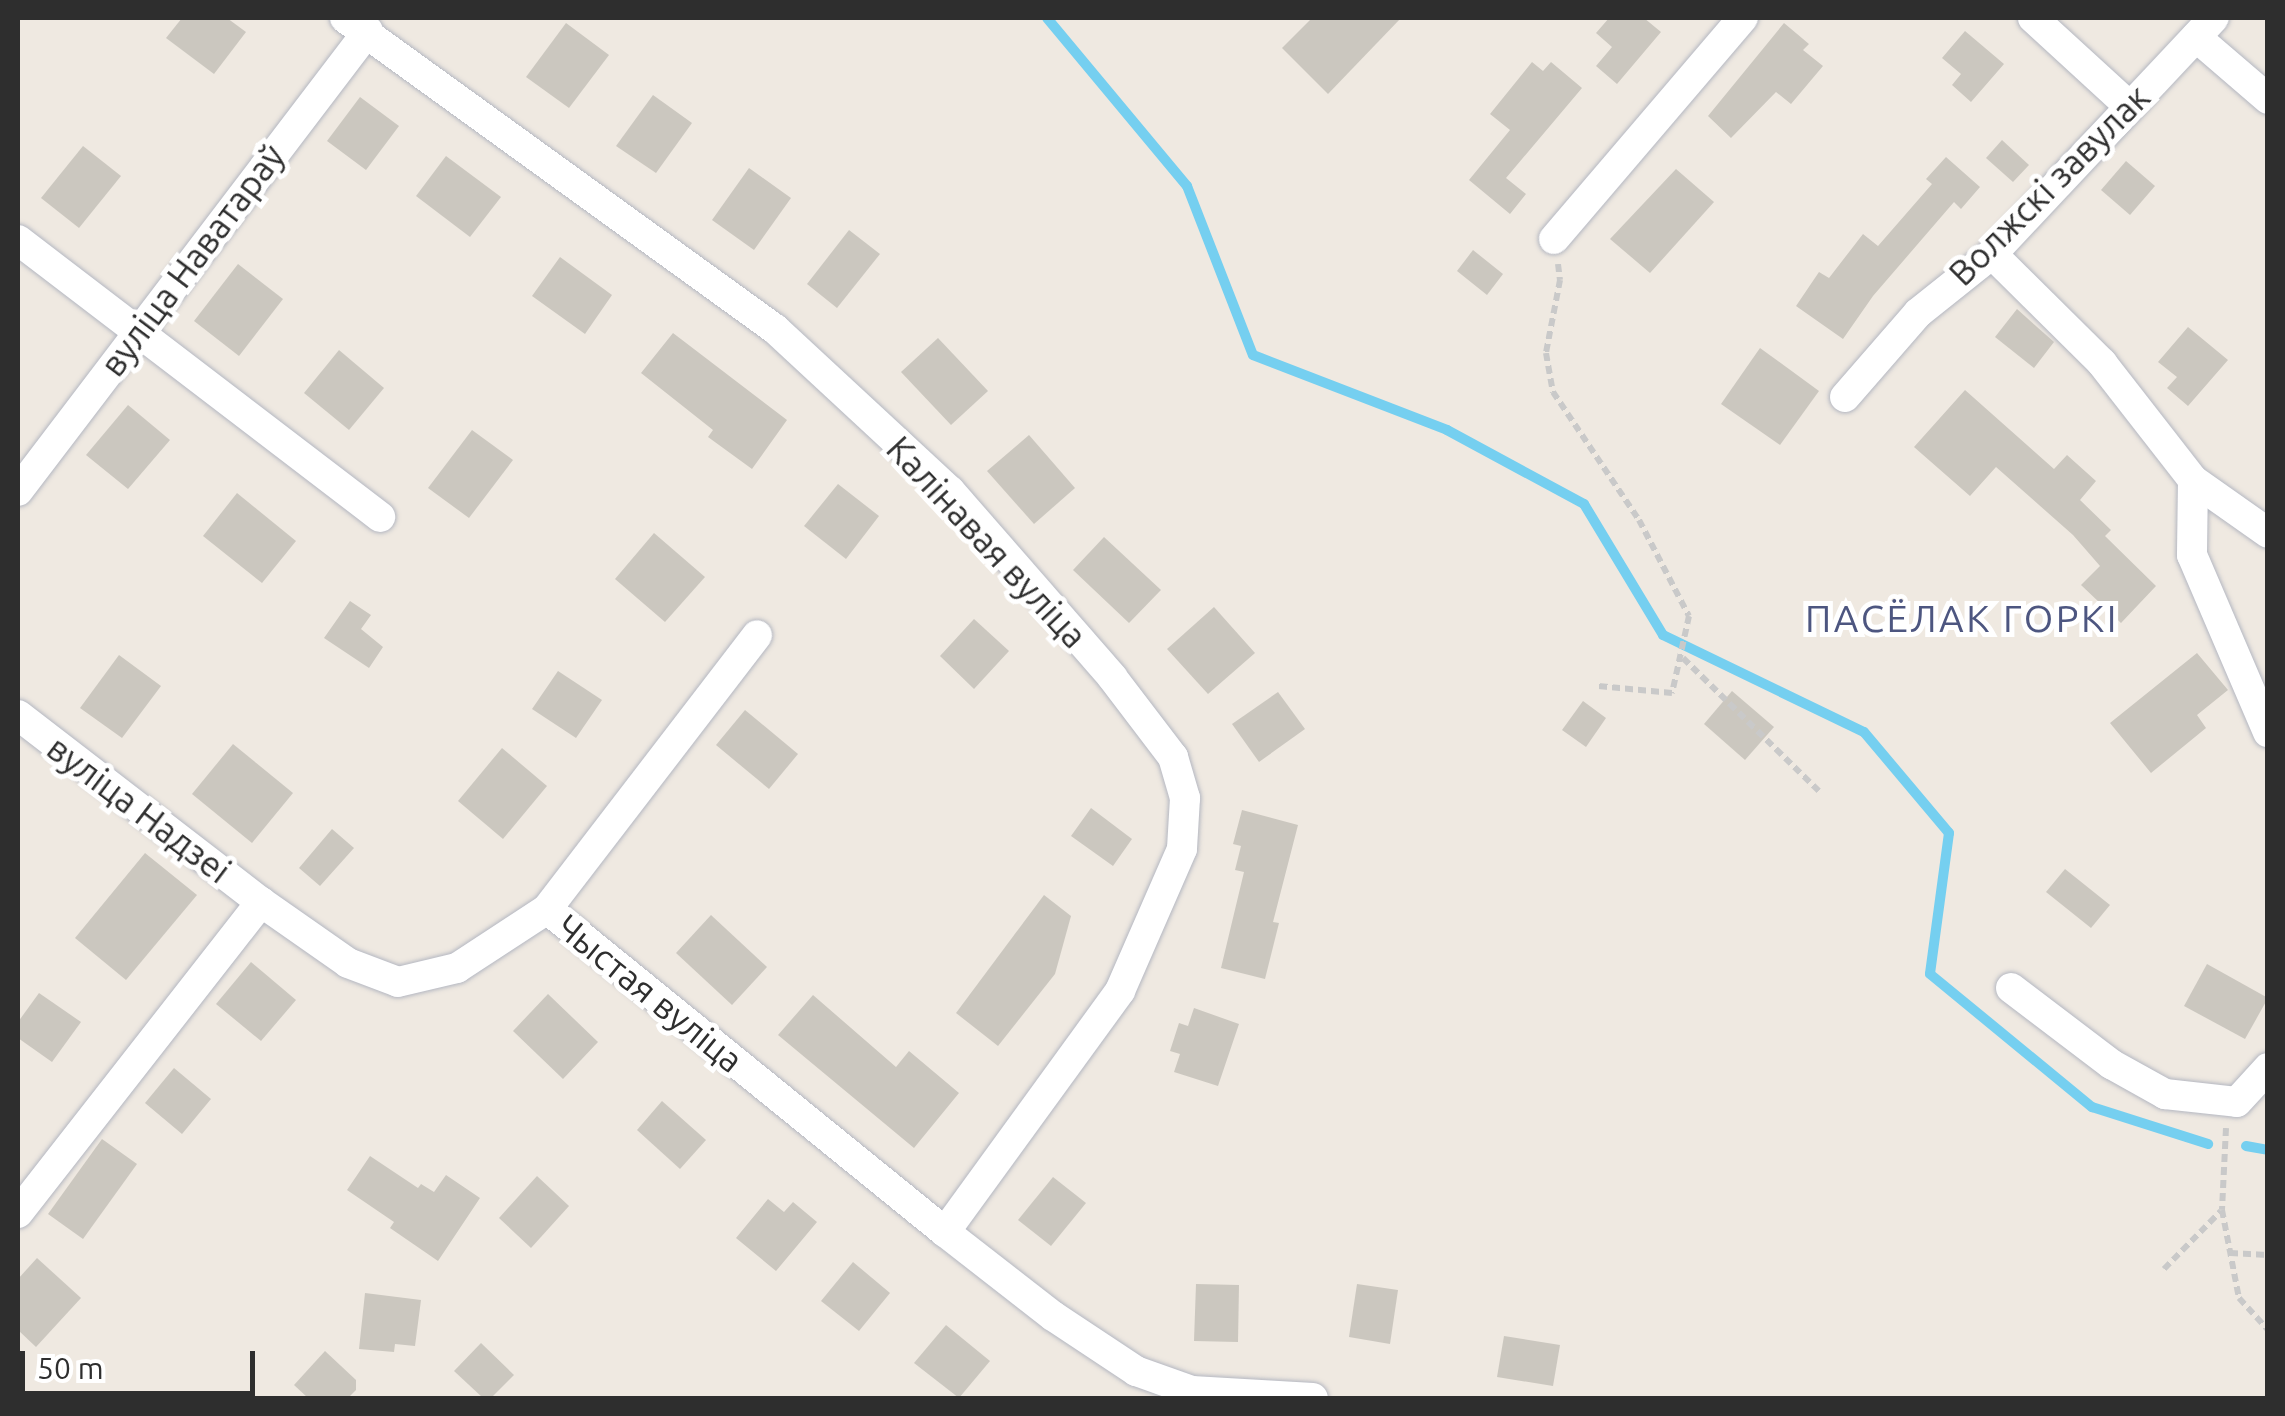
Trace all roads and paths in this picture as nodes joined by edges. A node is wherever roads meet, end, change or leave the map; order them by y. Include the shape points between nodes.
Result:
1 (1744, 18) edge
2 (2033, 18) edge
3 (357, 24) edge
4 (2205, 27) edge
5 (2268, 99) edge
6 (2128, 105) junction
7 (1554, 238) joint
8 (18, 240) edge
9 (1992, 254) junction
10 (138, 330) junction
11 (1845, 397) dead end
12 (2193, 480) junction
13 (18, 491) edge
14 (380, 517) dead end
15 (2268, 533) edge
16 (757, 635) dead end
17 (1683, 658) junction
18 (1598, 686) dead end
19 (18, 716) edge
20 (2268, 732) edge
21 (1820, 790) dead end
22 (261, 902) junction
23 (547, 908) junction
24 (2011, 988) dead end
25 (2268, 1068) edge
26 (2227, 1104) junction
27 (2222, 1210) junction
28 (18, 1214) edge
29 (944, 1232) junction
30 (2230, 1253) junction
31 (2268, 1254) edge
32 (2164, 1269) dead end
33 (2268, 1330) edge
34 (1313, 1398) edge

1 - 7 street
2 - 6 street
3 - 10 street, вуліца Наватараў
3 - 29 street, Калінавая вуліца via 774,329 950,491 1173,757 1185,798 1182,849 1120,991
4 - 5 street
4 - 6 street, Волжскі завулак
6 - 9 street, Волжскі завулак
7 - 17 path via 1560,280 1546,354 1553,392 1639,520 1689,616
8 - 10 street
9 - 11 street, Волжскі завулак via 1918,313
9 - 12 street via 2102,363
10 - 13 street, вуліца Наватараў
10 - 14 street
12 - 15 street
12 - 20 street via 2192,555
16 - 23 street
17 - 18 path via 1672,693
17 - 21 path
19 - 22 street, вуліца Надзеі
22 - 23 street, Чыстая вуліца via 348,963 398,982 457,968
22 - 28 street
23 - 29 street, Чыстая вуліца
24 - 26 street via 2111,1064 2164,1094
25 - 26 street via 2247,1096
26 - 27 path
27 - 30 path
27 - 32 path
29 - 34 street, Чыстая вуліца via 1136,1371 1192,1391
30 - 31 path
30 - 33 path via 2239,1298

